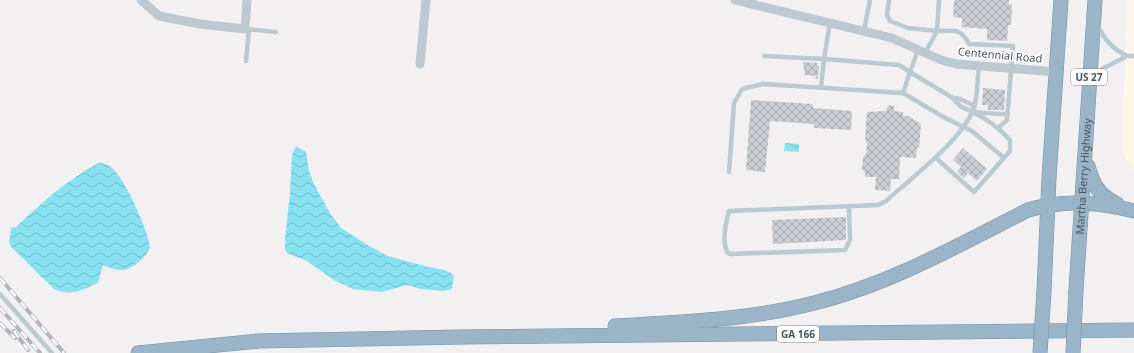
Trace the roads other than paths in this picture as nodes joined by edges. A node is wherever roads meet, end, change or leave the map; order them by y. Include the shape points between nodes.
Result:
1 (141, 0) edge
2 (247, 0) edge
3 (426, 0) edge
4 (735, 0) edge
5 (870, 0) edge
6 (889, 0) edge
7 (939, 0) edge
8 (1061, 0) edge
9 (1095, 0) edge
10 (1094, 18) junction
11 (830, 22) junction
12 (247, 29) junction
13 (864, 30) junction
14 (937, 31) junction
15 (276, 32) dead end
16 (922, 52) junction
17 (764, 56) dead end
18 (1127, 56) junction
19 (1134, 56) edge
20 (824, 59) junction
21 (246, 61) dead end
22 (420, 64) dead end
23 (979, 67) junction
24 (1012, 69) junction
25 (910, 72) junction
26 (1056, 72) junction
27 (821, 87) junction
28 (1088, 88) junction
29 (903, 93) junction
30 (953, 98) junction
31 (974, 106) junction
32 (972, 112) junction
33 (1008, 114) junction
34 (963, 126) junction
35 (998, 128) junction
36 (1085, 154) junction
37 (936, 158) junction
38 (1004, 158) junction
39 (729, 172) dead end
40 (1082, 202) junction
41 (1047, 204) junction
42 (849, 206) junction
43 (1131, 210) edge
44 (0, 294) edge
45 (1134, 330) edge
46 (461, 337) junction
47 (52, 353) edge
48 (138, 353) edge
49 (1040, 353) edge
50 (1073, 353) edge

1 - 12 street via 159,16
2 - 12 street
3 - 22 street
4 - 11 street, Centennial Road
5 - 13 lane
6 - 14 lane via 887,15 890,21 908,28
7 - 14 lane
8 - 26 highway, US 27
9 - 10 highway, Martha Berry Highway / US 27
10 - 18 lane via 1102,35 1114,49
10 - 28 highway, Martha Berry Highway / US 27
11 - 13 street, Centennial Road
11 - 20 lane
12 - 15 lane
12 - 21 lane
13 - 16 street, Centennial Road via 892,38
14 - 16 lane
14 - 24 lane via 957,31 964,34 969,44 1013,46
16 - 23 street, Centennial Road via 956,64
16 - 25 lane
17 - 20 lane
18 - 19 lane
18 - 28 lane via 1102,69
20 - 25 lane via 899,66
20 - 27 lane
23 - 24 street, Centennial Road
23 - 31 lane
24 - 26 street, Centennial Road
24 - 33 lane
25 - 29 lane
25 - 30 lane
26 - 41 highway, US 27
27 - 29 lane
27 - 39 lane via 762,84 742,89 734,103
28 - 36 highway, Martha Berry Highway / US 27
29 - 34 lane
30 - 31 lane via 960,98
30 - 32 lane via 956,103
31 - 32 lane
32 - 33 lane
32 - 34 lane
32 - 35 lane
33 - 35 lane via 1007,120
34 - 37 lane
34 - 38 lane
35 - 38 lane via 1011,143 1010,151
36 - 40 highway, Martha Berry Highway / US 27
36 - 43 highway via 1096,189 1108,200
37 - 38 lane via 974,192
37 - 42 lane via 886,201
40 - 41 highway
40 - 43 highway
40 - 50 highway, Martha Berry Highway / US 27, bridge
41 - 46 highway via 1028,210 900,274 814,303 761,314 709,320 611,327 513,329
41 - 49 highway, US 27, bridge
42 - 42 lane via 729,212 725,230 726,250 731,254 845,250 850,240
44 - 47 lane
45 - 46 highway, GA 166
46 - 48 highway via 258,341

